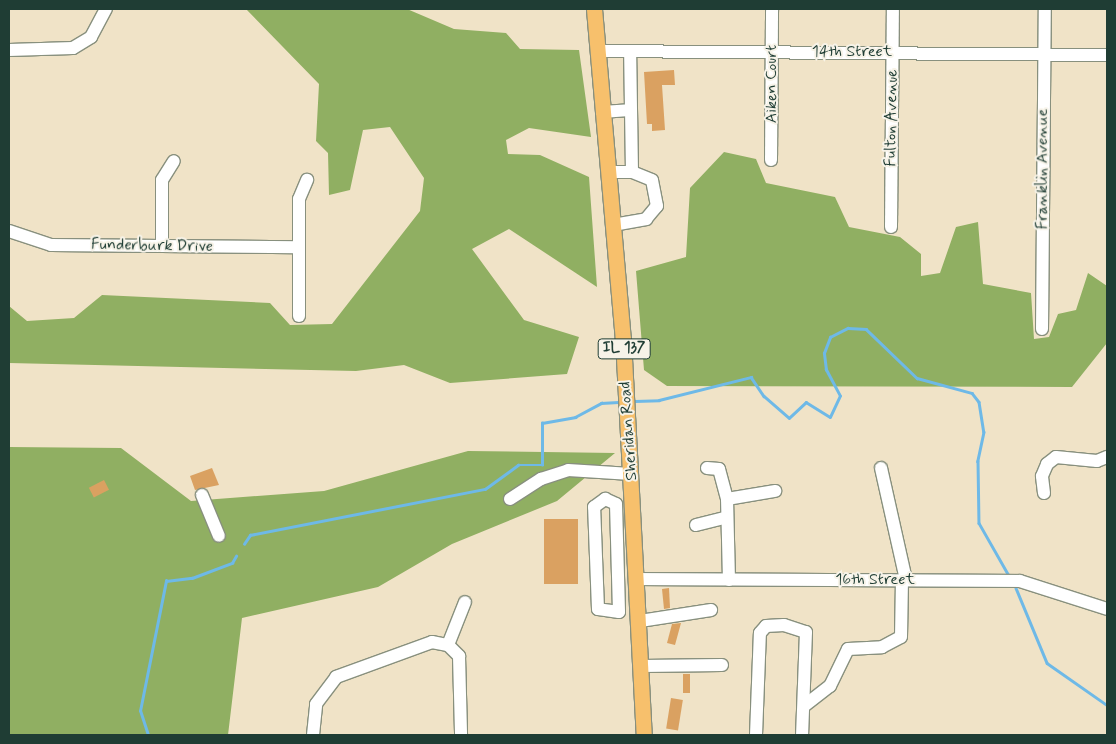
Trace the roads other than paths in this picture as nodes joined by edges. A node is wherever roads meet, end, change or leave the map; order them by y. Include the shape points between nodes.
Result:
1 (106, 9) edge
2 (594, 9) edge
3 (772, 9) edge
4 (893, 9) edge
5 (1044, 9) edge
6 (9, 50) edge
7 (597, 51) junction
8 (630, 51) junction
9 (772, 52) junction
10 (893, 52) junction
11 (1044, 54) junction
12 (1107, 55) edge
13 (629, 110) junction
14 (602, 112) junction
15 (771, 160) dead end
16 (174, 161) dead end
17 (608, 172) junction
18 (632, 172) junction
19 (307, 180) dead end
20 (613, 225) junction
21 (891, 227) dead end
22 (9, 230) edge
23 (162, 246) junction
24 (298, 247) junction
25 (299, 316) dead end
26 (1042, 329) dead end
27 (1107, 457) edge
28 (707, 468) dead end
29 (881, 468) dead end
30 (632, 474) junction
31 (774, 491) dead end
32 (1044, 493) dead end
33 (202, 495) dead end
34 (510, 499) dead end
35 (727, 499) junction
36 (727, 517) junction
37 (696, 525) dead end
38 (219, 536) dead end
39 (638, 579) junction
40 (729, 580) junction
41 (904, 580) junction
42 (465, 602) dead end
43 (1107, 608) edge
44 (711, 610) dead end
45 (618, 612) junction
46 (640, 617) junction
47 (448, 645) junction
48 (722, 665) dead end
49 (642, 666) junction
50 (804, 706) junction
51 (313, 735) edge
52 (461, 735) edge
53 (644, 735) edge
54 (756, 735) edge
55 (802, 735) edge

1 - 6 street via 91,37 73,48
2 - 7 main road, Sheridan Road / IL 137
3 - 9 street, Aiken Court
4 - 10 street, Fulton Avenue
5 - 11 street, Franklin Avenue
7 - 8 street, 14th Street
7 - 14 main road, Sheridan Road / IL 137
8 - 9 street, 14th Street
8 - 13 street
9 - 10 street, 14th Street
9 - 15 street, Aiken Court
10 - 11 street, 14th Street
10 - 21 street, Fulton Avenue
11 - 12 street, 14th Street
11 - 26 street, Franklin Avenue
13 - 14 street
13 - 18 street
14 - 17 main road, Sheridan Road / IL 137
16 - 23 street via 162,180
17 - 18 street
17 - 20 main road, Sheridan Road / IL 137
18 - 20 street via 652,180 657,206 646,219
19 - 24 street via 298,198
20 - 30 main road, Sheridan Road / IL 137
22 - 23 street, Funderburk Drive via 51,245
23 - 24 street, Funderburk Drive
24 - 25 street
27 - 32 street via 1097,461 1056,457 1047,464 1042,476
28 - 35 street via 719,469
29 - 41 street
30 - 34 street via 568,470 541,479
30 - 39 main road, Sheridan Road / IL 137
31 - 35 street
33 - 38 street
35 - 36 street
36 - 37 street
36 - 40 street
39 - 40 street, 16th Street
39 - 46 main road, Sheridan Road / IL 137
40 - 41 street, 16th Street
41 - 43 street, 16th Street via 1020,581
41 - 50 street via 901,637 882,647 848,649 830,686
42 - 47 street
44 - 46 street
45 - 45 street via 598,609 594,507 605,499 616,504
45 - 46 street
46 - 49 main road, Sheridan Road / IL 137
47 - 51 street via 422,645 336,677 316,704
47 - 52 street via 462,666
48 - 49 street
49 - 53 main road, Sheridan Road / IL 137
50 - 54 street via 806,632 784,625 766,626 760,633
50 - 55 street

